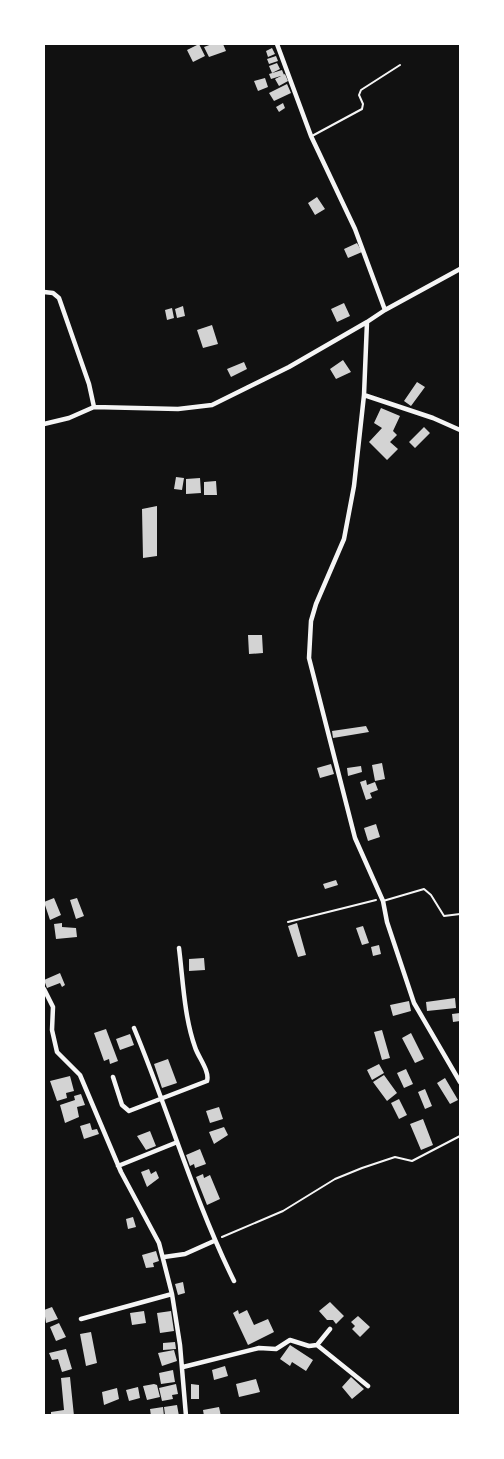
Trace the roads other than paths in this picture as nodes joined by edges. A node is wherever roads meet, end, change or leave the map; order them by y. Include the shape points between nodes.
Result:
1 (277, 44) edge
2 (400, 65) dead end
3 (311, 136) junction
4 (460, 268) edge
5 (44, 292) edge
6 (385, 310) junction
7 (367, 322) junction
8 (364, 395) junction
9 (94, 407) junction
10 (44, 424) edge
11 (460, 430) edge
12 (382, 899) junction
13 (460, 914) edge
14 (179, 948) dead end
15 (44, 989) edge
16 (134, 1028) dead end
17 (113, 1077) dead end
18 (460, 1082) edge
19 (162, 1097) junction
20 (175, 1143) junction
21 (118, 1166) junction
22 (214, 1241) junction
23 (164, 1257) junction
24 (234, 1281) dead end
25 (172, 1294) junction
26 (81, 1319) dead end
27 (330, 1329) dead end
28 (317, 1345) junction
29 (183, 1367) junction
30 (368, 1386) dead end
31 (186, 1416) edge

1 - 3 street
2 - 3 lane via 361,90 358,95 362,109
3 - 6 street via 355,229
4 - 6 street
5 - 9 street via 59,298
6 - 7 street
7 - 8 street
7 - 9 street via 212,405 178,410
8 - 11 street
8 - 12 street via 344,539 316,604 309,658 355,838
9 - 10 street
12 - 13 lane via 424,889 444,916
12 - 18 street via 414,1003
14 - 19 street via 190,1026 208,1078 204,1084
15 - 21 street via 52,1007 57,1052 80,1075
16 - 19 street
17 - 19 street via 122,1105 129,1111
19 - 20 street
20 - 21 street
20 - 22 street
21 - 23 street
22 - 23 street via 186,1254
22 - 24 street
23 - 25 street
25 - 26 street
25 - 29 street
27 - 28 street
28 - 29 street via 290,1340 276,1349 259,1348
28 - 30 street
29 - 31 street

